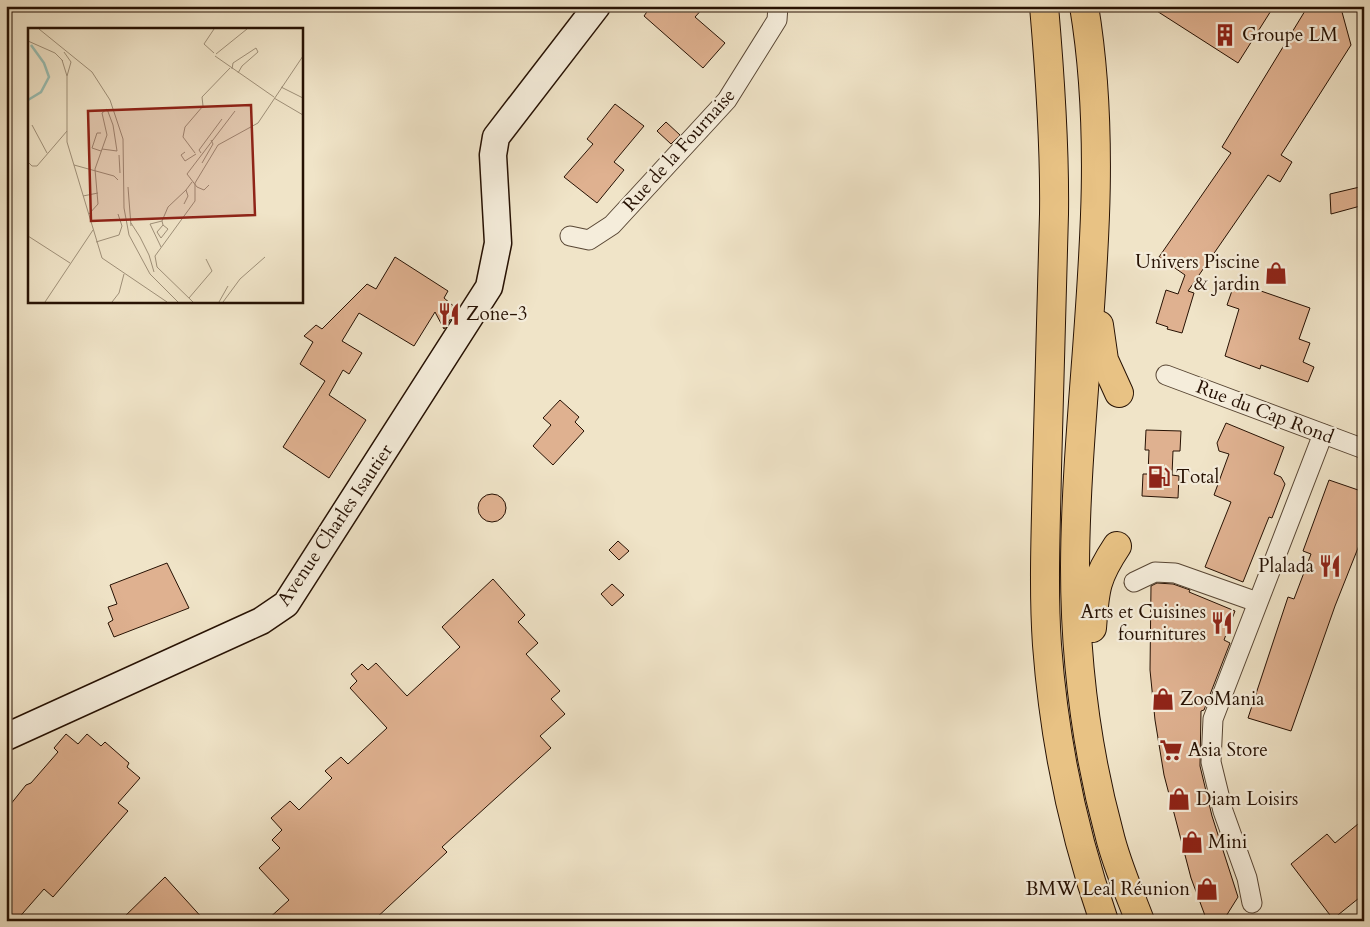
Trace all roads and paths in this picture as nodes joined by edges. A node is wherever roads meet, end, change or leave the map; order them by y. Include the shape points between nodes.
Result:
1 (597, 6) edge
2 (778, 6) edge
3 (1044, 6) edge
4 (1084, 6) edge
5 (570, 236) dead end
6 (1092, 275) junction
7 (1166, 375) dead end
8 (1119, 393) dead end
9 (1323, 434) junction
10 (1364, 449) edge
11 (1117, 546) dead end
12 (1134, 582) dead end
13 (1257, 602) junction
14 (6, 737) edge
15 (1252, 903) dead end
16 (1104, 921) edge
17 (1140, 921) edge
18 (1146, 921) edge

1 - 14 street, Avenue Charles Isautier via 496,137 493,155 498,243 488,287 286,604 261,621
2 - 5 street, Rue de la Fournaise via 777,20 727,100 612,225 589,240
3 - 16 highway via 1054,211 1046,526 1047,644 1054,706 1076,829
4 - 6 highway via 1094,100
6 - 8 highway via 1104,360
6 - 17 highway via 1078,470 1075,568 1078,634 1092,758 1109,834
7 - 9 street, Rue du Cap Rond
9 - 10 street, Rue du Cap Rond
9 - 13 street
11 - 18 highway via 1102,569 1095,592 1092,639 1095,690 1119,824
12 - 13 street via 1155,572 1175,573
13 - 15 street via 1213,718 1210,762

